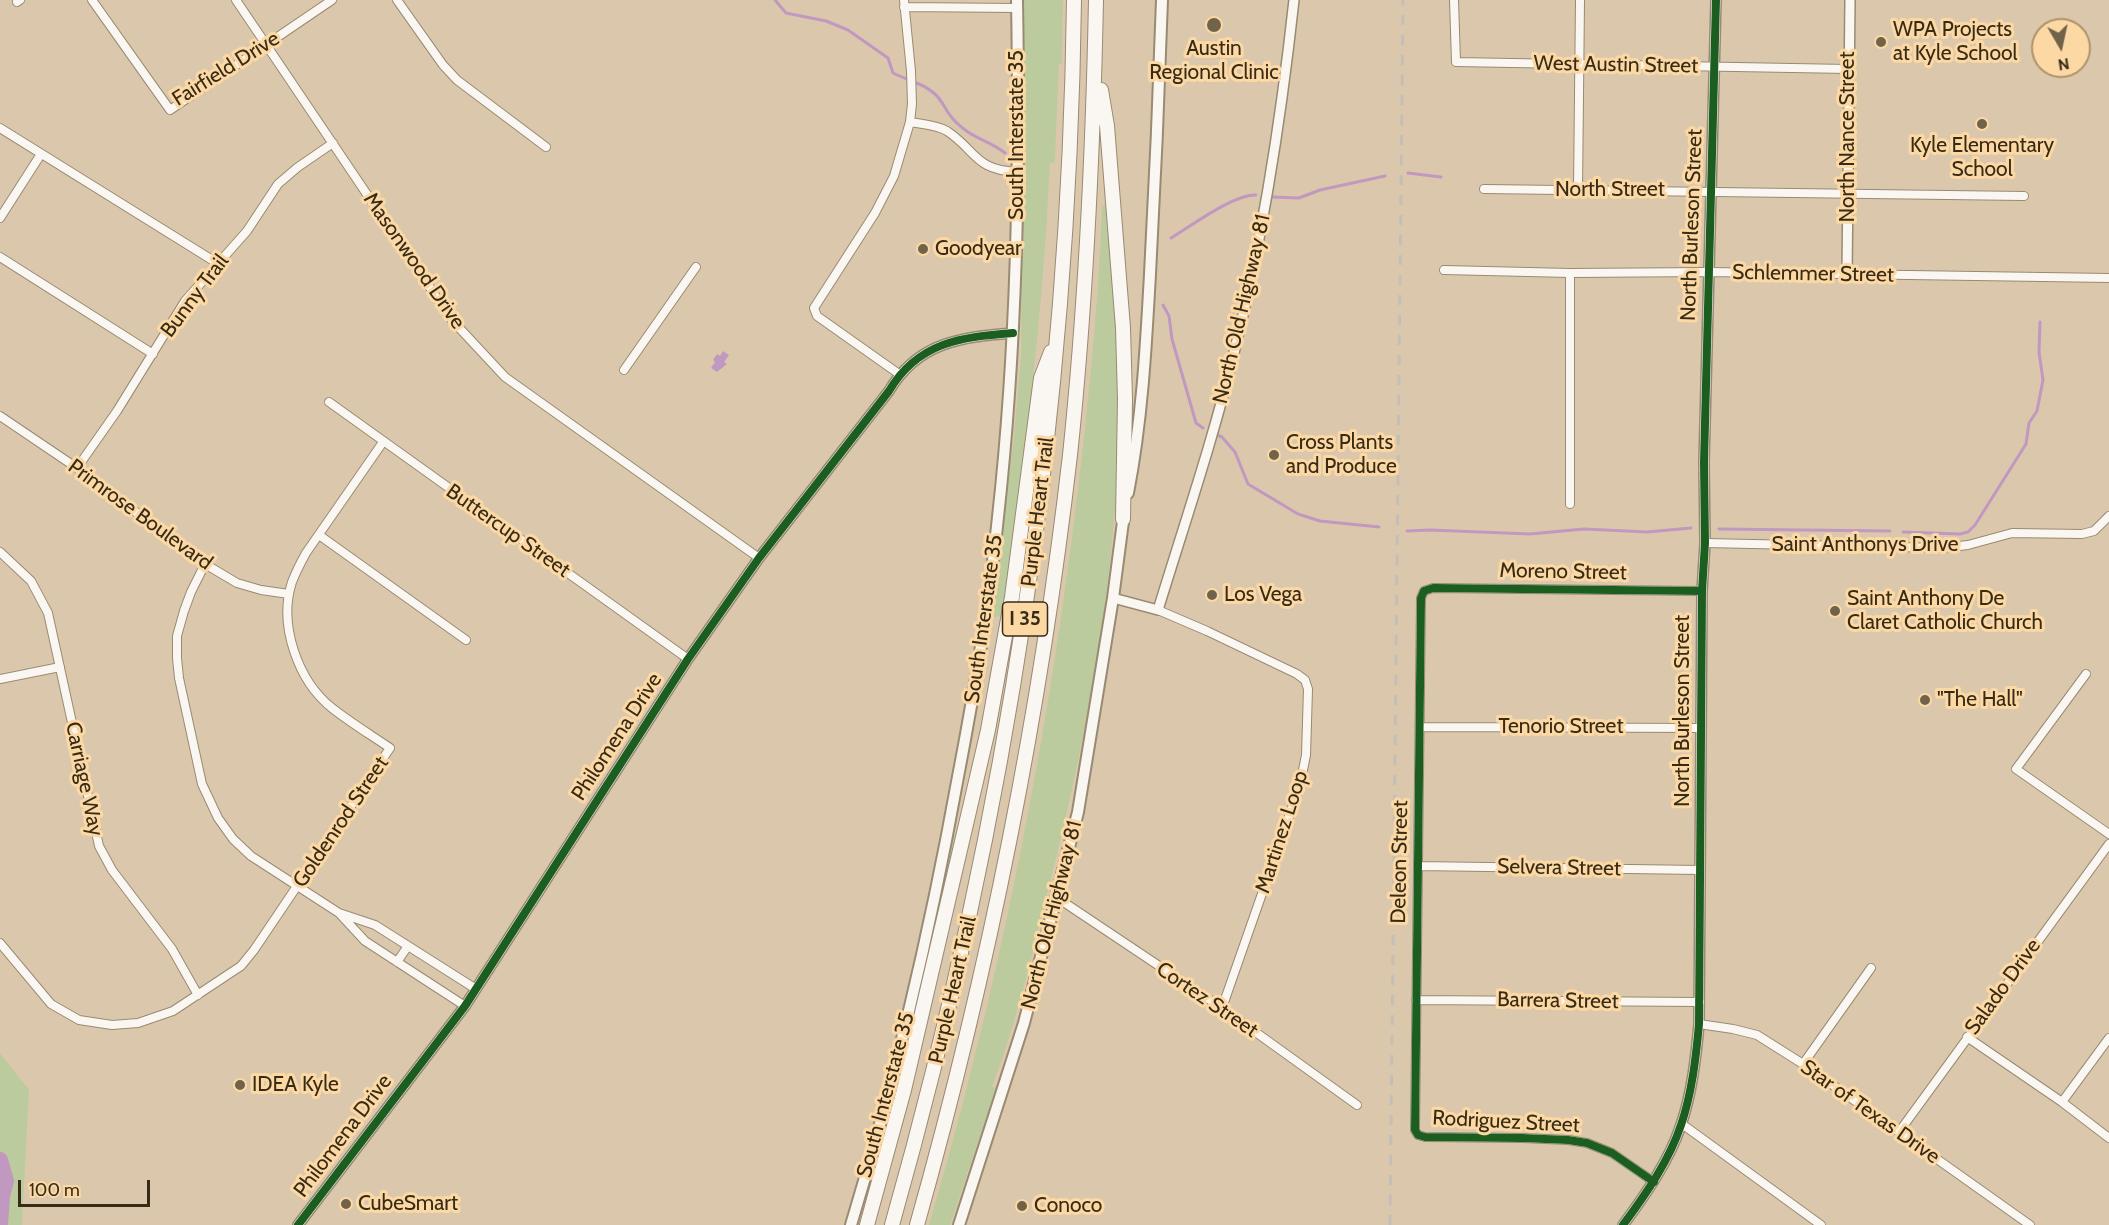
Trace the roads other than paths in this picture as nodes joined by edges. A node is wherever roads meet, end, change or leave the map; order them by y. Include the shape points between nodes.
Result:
1 (92, 0) edge
2 (236, 0) edge
3 (332, 0) edge
4 (397, 0) edge
5 (1074, 0) edge
6 (1096, 0) edge
7 (1162, 0) edge
8 (1294, 0) edge
9 (1454, 0) edge
10 (1580, 0) edge
11 (1716, 0) edge
12 (1850, 0) edge
13 (904, 3) edge
14 (1017, 4) edge
15 (267, 45) junction
16 (1095, 58) junction
17 (1580, 65) junction
18 (1715, 67) junction
19 (1848, 69) junction
20 (910, 122) junction
21 (0, 128) edge
22 (333, 143) junction
23 (546, 147) dead end
24 (41, 154) junction
25 (1018, 172) junction
26 (1484, 189) dead end
27 (1578, 190) junction
28 (1710, 190) junction
29 (1848, 194) junction
30 (2025, 196) dead end
31 (0, 218) edge
32 (0, 257) edge
33 (217, 263) junction
34 (696, 267) dead end
35 (1444, 270) dead end
36 (1708, 272) junction
37 (1570, 273) junction
38 (1847, 274) junction
39 (2109, 278) edge
40 (1013, 333) junction
41 (1058, 333) junction
42 (153, 354) junction
43 (624, 370) dead end
44 (899, 374) junction
45 (329, 402) dead end
46 (0, 416) edge
47 (383, 442) junction
48 (77, 468) junction
49 (1570, 504) dead end
50 (2109, 516) edge
51 (1123, 519) junction
52 (319, 535) junction
53 (1705, 543) junction
54 (0, 552) edge
55 (759, 558) junction
56 (205, 564) junction
57 (1424, 591) joint
58 (1702, 591) junction
59 (289, 594) junction
60 (1113, 598) junction
61 (1158, 610) junction
62 (466, 639) dead end
63 (688, 659) junction
64 (60, 667) junction
65 (2086, 674) dead end
66 (0, 679) edge
67 (1421, 727) junction
68 (1701, 728) junction
69 (2109, 834) edge
70 (2109, 844) edge
71 (1418, 866) junction
72 (1700, 870) junction
73 (298, 886) junction
74 (1056, 897) junction
75 (339, 913) junction
76 (0, 943) edge
77 (408, 946) junction
78 (398, 962) junction
79 (1871, 968) dead end
80 (476, 989) junction
81 (198, 995) junction
82 (1416, 999) junction
83 (1700, 1002) junction
84 (465, 1006) junction
85 (1222, 1008) junction
86 (1699, 1024) junction
87 (1966, 1037) junction
88 (2109, 1038) edge
89 (1803, 1064) junction
90 (2062, 1102) junction
91 (1357, 1105) dead end
92 (1682, 1124) junction
93 (1899, 1131) junction
94 (1418, 1135) joint
95 (2109, 1138) edge
96 (1654, 1182) junction
97 (298, 1225) edge
98 (852, 1225) edge
99 (867, 1225) edge
100 (892, 1225) edge
101 (916, 1225) edge
102 (959, 1225) edge
103 (1623, 1225) edge
104 (1821, 1225) edge
105 (2030, 1225) edge

1 - 15 street, Fairfield Drive via 170,110
2 - 15 street, Masonwood Drive
3 - 15 street, Fairfield Drive
4 - 23 street via 456,80
5 - 41 highway, Purple Heart Trail / I 35
6 - 16 highway, Purple Heart Trail / I 35
7 - 51 main road via 1147,333
8 - 61 street, North Old Highway 81 via 1264,221 1237,343
9 - 17 street, West Austin Street via 1456,62
10 - 17 street
11 - 18 street, North Burleson Street
12 - 19 street, North Nance Street
13 - 14 street
13 - 20 street via 912,89
14 - 25 main road, South Interstate 35
15 - 22 street, Masonwood Drive
16 - 51 highway via 1107,126 1123,328
16 - 101 highway, Purple Heart Trail / I 35 via 1079,357 1047,630 991,934
17 - 18 street, West Austin Street
17 - 27 street
18 - 19 street, West Austin Street
18 - 28 street, North Burleson Street
19 - 29 street, North Nance Street
20 - 25 street via 945,130 986,166
20 - 44 street via 894,176 875,213 813,308 817,316
21 - 24 street
22 - 33 street, Bunny Trail via 278,184 247,231
22 - 55 street, Masonwood Drive via 451,319 505,377
24 - 31 street
24 - 33 street
25 - 40 main road, South Interstate 35
26 - 27 street, North Street
27 - 28 street, North Street
28 - 29 street, North Street
28 - 36 street, North Burleson Street
29 - 30 street, North Street
29 - 38 street, North Nance Street
32 - 42 street
33 - 42 street, Bunny Trail via 185,301
34 - 43 street
35 - 37 street, Schlemmer Street
36 - 37 street, Schlemmer Street
36 - 38 street, Schlemmer Street
36 - 53 street, North Burleson Street
37 - 49 street
38 - 39 street, Schlemmer Street
40 - 44 street, Philomena Drive via 953,340 917,358
40 - 98 main road, South Interstate 35 via 998,516 971,709 926,937
41 - 99 highway via 1041,378 1012,597 988,730 904,1090
41 - 100 highway, Purple Heart Trail / I 35 via 1040,507 1003,753 947,1020
42 - 48 street, Bunny Trail
44 - 55 street, Philomena Drive
45 - 47 street, Buttercup Street
46 - 48 street, Primrose Boulevard
47 - 52 street, Goldenrod Street
47 - 63 street, Buttercup Street
48 - 56 street, Primrose Boulevard
50 - 53 street, Saint Anthonys Drive via 2094,531 2082,534 2012,533 1942,548
51 - 60 main road
52 - 59 street, Goldenrod Street via 299,566
52 - 62 street
53 - 58 street, North Burleson Street
54 - 64 street, Carriage Way via 31,581 48,613
55 - 63 street, Philomena Drive
56 - 59 street, Primrose Boulevard via 237,583
56 - 73 street via 177,636 179,678 202,784 233,839 251,856
57 - 58 street, Moreno Street
57 - 67 street, Deleon Street
58 - 68 street, North Burleson Street
59 - 73 street, Goldenrod Street via 289,626 304,676 331,708 390,748
60 - 61 street, Martinez Loop
60 - 74 main road, North Old Highway 81 via 1078,812
61 - 85 street, Martinez Loop via 1297,674 1308,689 1306,755 1300,785
63 - 80 street, Philomena Drive
64 - 66 street
64 - 81 street, Carriage Way via 99,846 112,870 172,949
65 - 69 street via 2016,769
67 - 68 street, Tenorio Street
67 - 71 street, Deleon Street
68 - 72 street, North Burleson Street
70 - 87 street, Salado Drive
71 - 72 street, Selvera Street
71 - 82 street, Deleon Street
72 - 83 street, North Burleson Street
73 - 75 street
73 - 81 street, Goldenrod Street via 241,966
74 - 85 street, Cortez Street
74 - 102 main road, North Old Highway 81 via 1024,1023
75 - 77 street via 375,925
75 - 78 street via 365,941
76 - 81 street, Goldenrod Street via 51,1004 79,1020 112,1025 138,1023 173,1011
77 - 78 street
77 - 80 street
78 - 84 street
79 - 89 street
80 - 84 street, Philomena Drive
82 - 83 street, Barrera Street
82 - 94 street, Deleon Street via 1414,1098
83 - 86 street, North Burleson Street
84 - 97 street, Philomena Drive
85 - 91 street, Cortez Street
86 - 89 street, Star of Texas Drive via 1757,1035
86 - 92 street, North Burleson Street
87 - 90 street
87 - 93 street, Salado Drive
88 - 90 street
89 - 93 street, Star of Texas Drive
90 - 95 street
92 - 96 street, North Burleson Street
92 - 104 street
93 - 105 street, Star of Texas Drive
94 - 96 street, Rodriguez Street via 1587,1143 1612,1153
96 - 103 street, North Burleson Street

